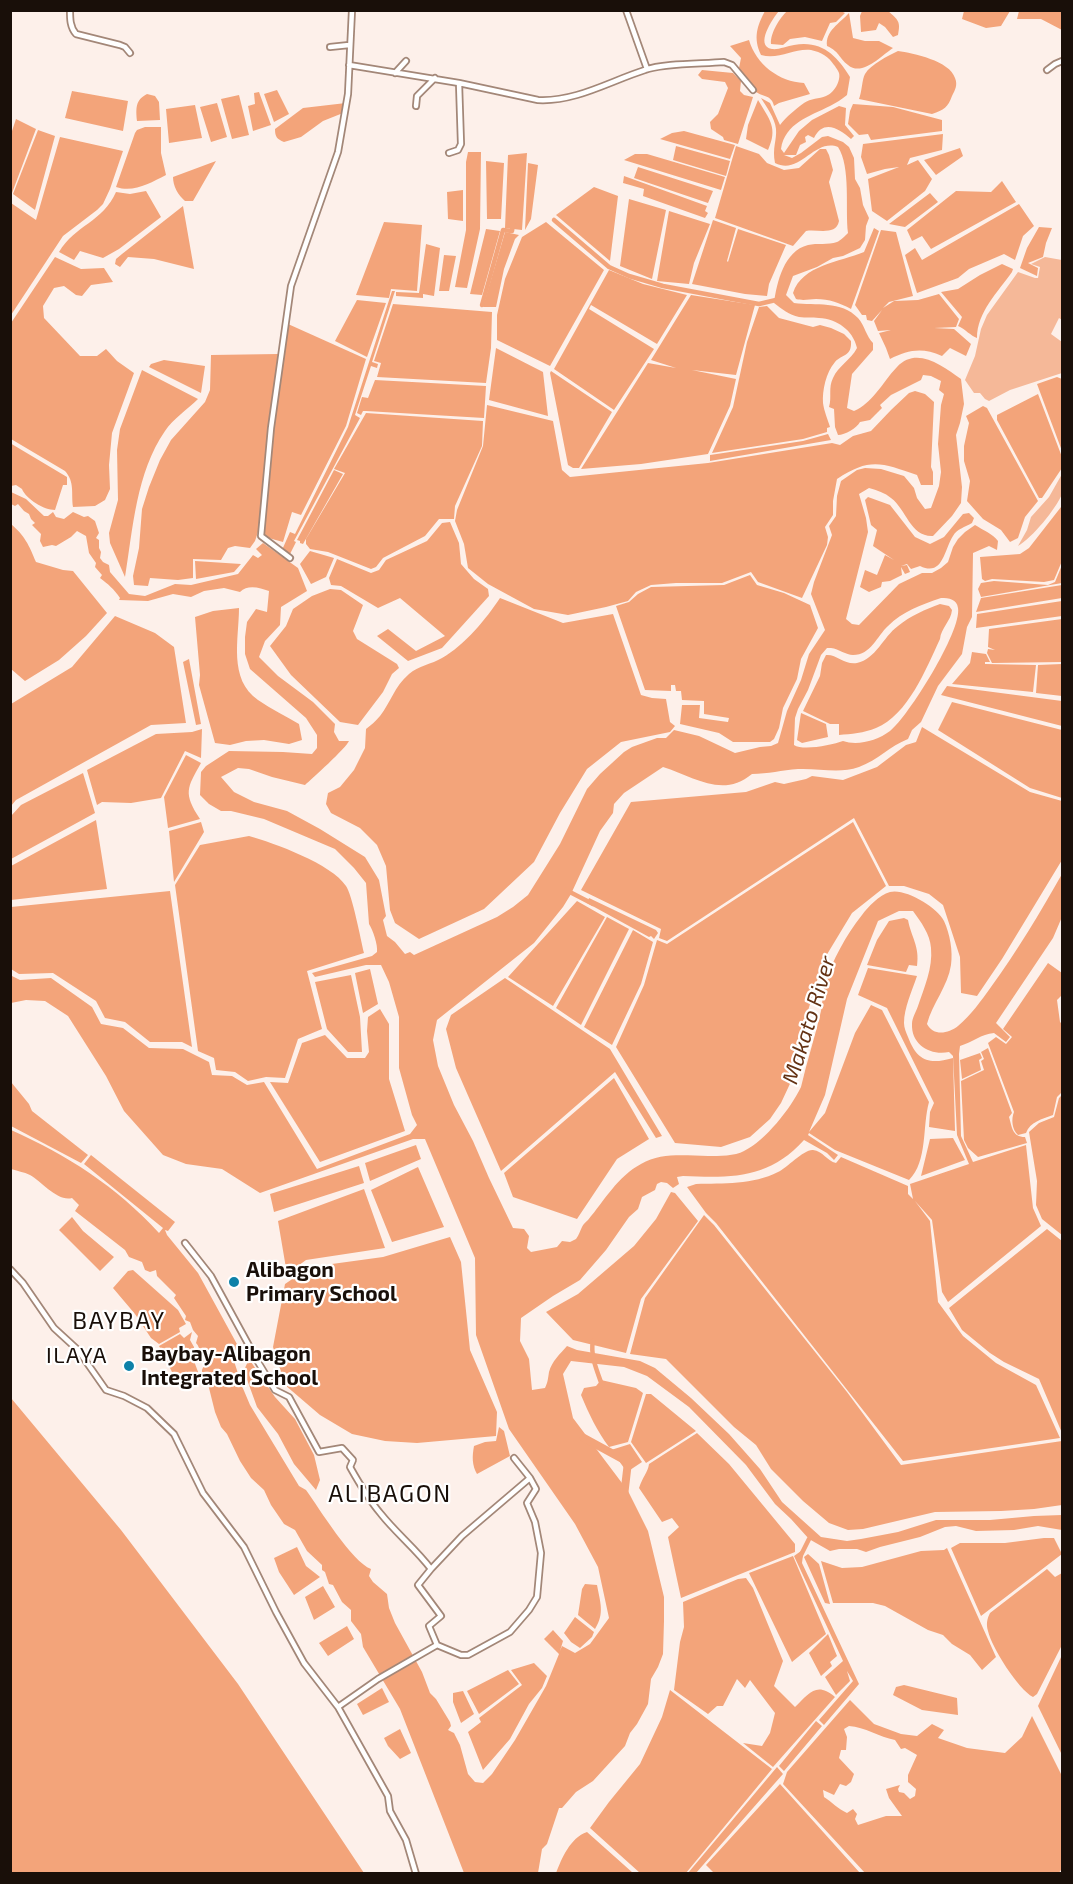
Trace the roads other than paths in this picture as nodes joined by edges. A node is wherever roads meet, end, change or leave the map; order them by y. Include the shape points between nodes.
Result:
1 (70, 10) edge
2 (352, 10) edge
3 (626, 10) edge
4 (349, 45) junction
5 (330, 47) dead end
6 (130, 53) dead end
7 (406, 61) dead end
8 (1062, 61) edge
9 (349, 65) junction
10 (647, 69) junction
11 (1047, 70) dead end
12 (395, 72) junction
13 (435, 78) junction
14 (459, 83) junction
15 (753, 90) dead end
16 (416, 106) dead end
17 (449, 153) dead end
18 (290, 558) dead end
19 (185, 1243) dead end
20 (10, 1269) edge
21 (514, 1458) dead end
22 (530, 1478) junction
23 (431, 1569) junction
24 (437, 1645) junction
25 (338, 1707) junction
26 (416, 1874) edge

1 - 6 street via 76,34 120,45
2 - 4 street
3 - 10 street
4 - 5 street
4 - 9 street
7 - 12 street
8 - 11 street
9 - 12 street
9 - 18 street via 338,152 291,286 271,428 261,533
10 - 14 street via 552,101
10 - 15 street via 724,62 732,64
12 - 13 street
13 - 14 street
13 - 16 street via 417,96
14 - 17 street via 461,144
19 - 23 street via 211,1276 275,1390 289,1397 319,1452 342,1448 354,1460 351,1467 358,1482
20 - 25 street via 106,1390 147,1408 174,1434 203,1493 244,1546 304,1663
21 - 22 street
22 - 23 street via 462,1536
22 - 24 street via 536,1489 527,1503 541,1553 537,1597 510,1632 468,1655
23 - 24 street via 418,1585 441,1616 429,1626
24 - 25 street
25 - 26 street via 388,1796

